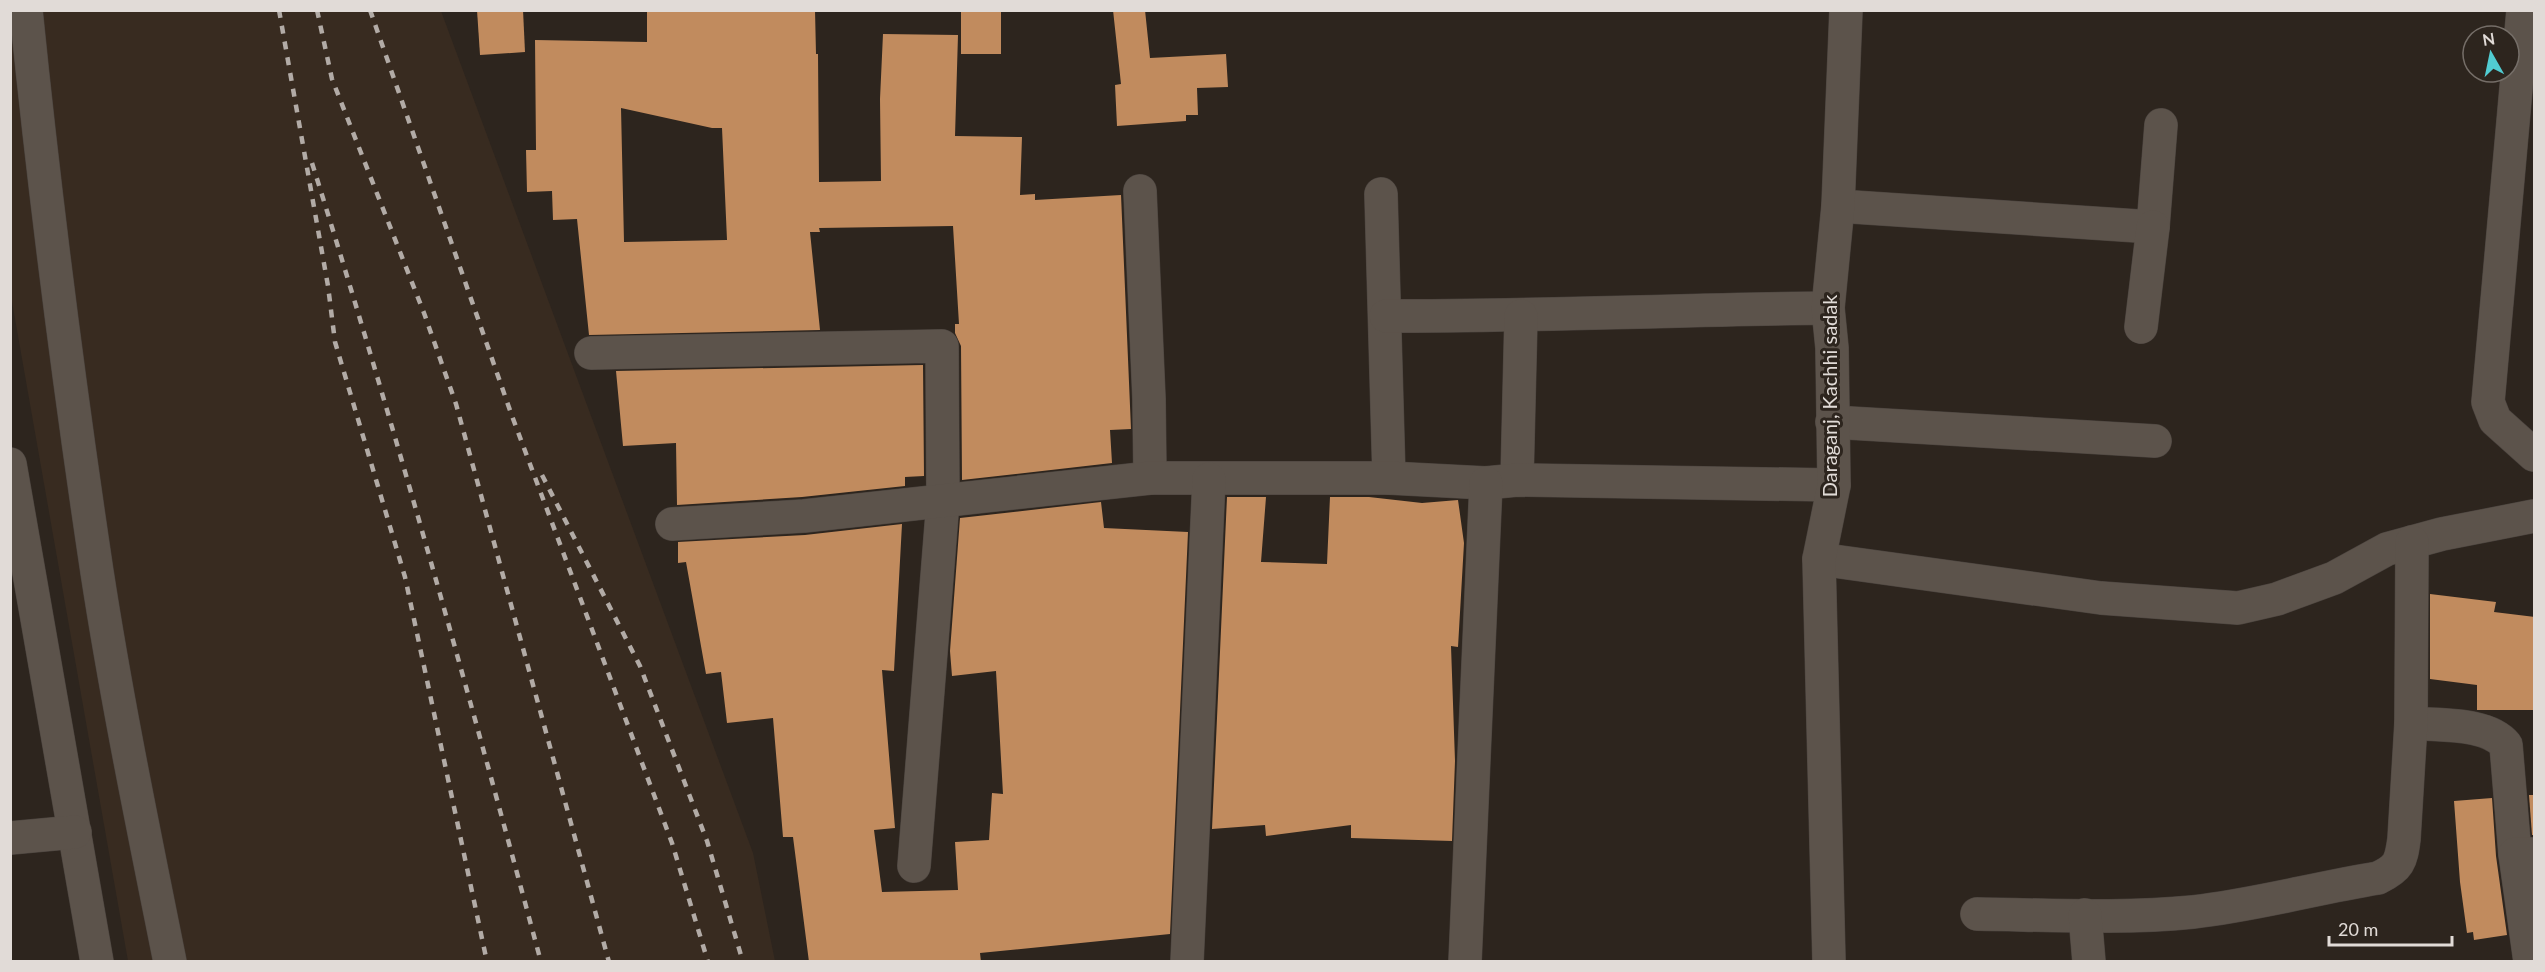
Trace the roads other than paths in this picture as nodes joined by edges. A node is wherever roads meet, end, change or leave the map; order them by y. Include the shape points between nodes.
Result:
1 (26, 10) edge
2 (1846, 10) edge
3 (2523, 10) edge
4 (2161, 125) dead end
5 (1140, 191) dead end
6 (1381, 194) dead end
7 (1838, 206) junction
8 (2153, 227) junction
9 (1828, 308) junction
10 (1386, 316) junction
11 (1521, 316) junction
12 (2141, 327) dead end
13 (591, 353) dead end
14 (1832, 422) junction
15 (2155, 441) dead end
16 (2535, 456) edge
17 (10, 464) edge
18 (1150, 478) junction
19 (1389, 478) junction
20 (1209, 479) junction
21 (1502, 481) junction
22 (1834, 485) junction
23 (943, 501) junction
24 (2535, 516) edge
25 (672, 524) dead end
26 (2412, 542) junction
27 (1819, 559) junction
28 (2410, 723) junction
29 (75, 832) junction
30 (10, 838) edge
31 (2525, 854) edge
32 (914, 866) dead end
33 (1977, 914) dead end
34 (2085, 915) junction
35 (97, 962) edge
36 (170, 962) edge
37 (1187, 962) edge
38 (1465, 962) edge
39 (1829, 962) edge
40 (2090, 962) edge
41 (2530, 962) edge

1 - 36 street via 39,143 98,573
2 - 7 street, Daraganj, Kachhi sadak
3 - 16 street via 2488,402 2495,420
4 - 8 street
5 - 18 street
6 - 10 street
7 - 8 street
7 - 9 street, Daraganj, Kachhi sadak
8 - 12 street
9 - 11 street
9 - 14 street, Daraganj, Kachhi sadak
10 - 11 street
10 - 19 street
11 - 21 street
13 - 23 street via 942,346
14 - 15 street
14 - 22 street, Daraganj, Kachhi sadak
17 - 29 street
18 - 20 street
18 - 23 street
19 - 20 street
19 - 21 street
20 - 37 street
21 - 22 street
21 - 38 street
22 - 27 street, Daraganj, Kachhi sadak
23 - 25 street via 804,516
23 - 32 street
24 - 26 street
26 - 27 street via 2387,549 2334,578 2277,599 2238,608 2101,598
26 - 28 street
27 - 39 street, Daraganj, Kachhi sadak
28 - 31 street via 2483,730 2499,736 2506,745
28 - 34 street via 2404,839 2402,857 2394,870 2378,878 2193,912
29 - 30 street
29 - 35 street
31 - 41 street
33 - 34 street
34 - 40 street

